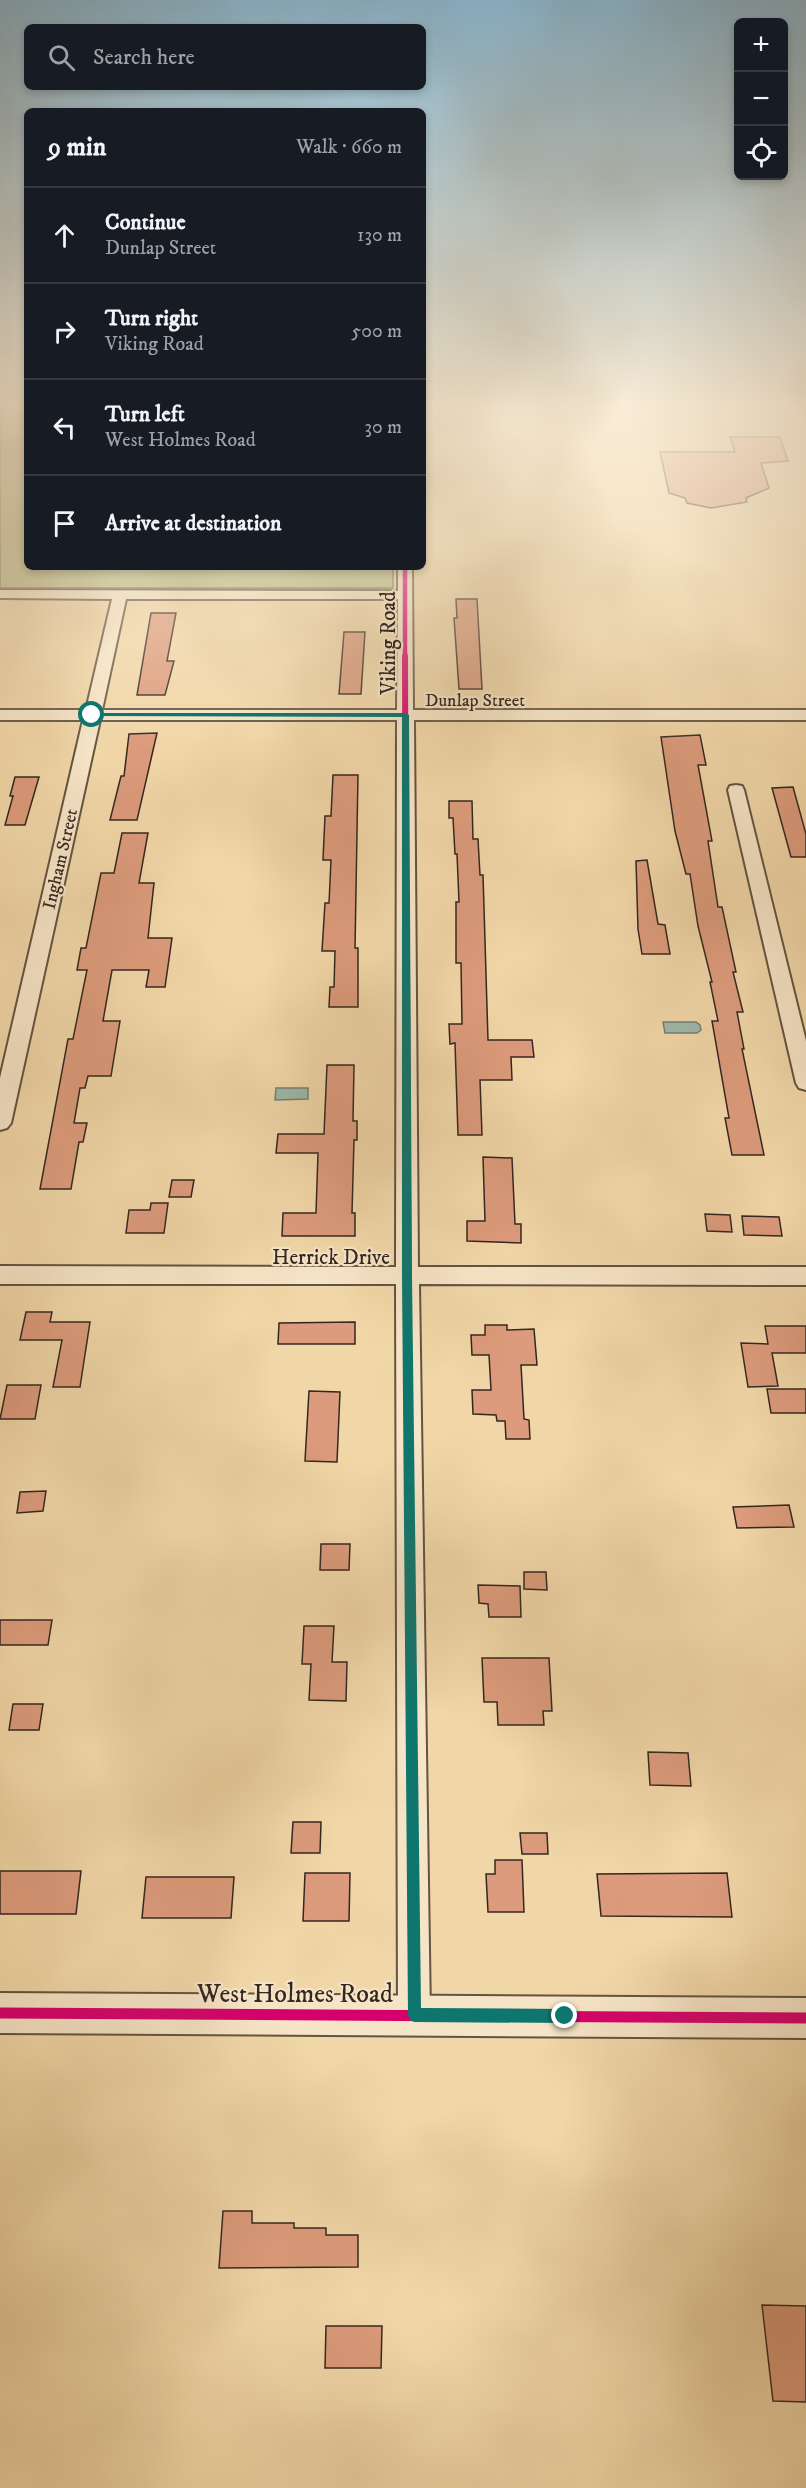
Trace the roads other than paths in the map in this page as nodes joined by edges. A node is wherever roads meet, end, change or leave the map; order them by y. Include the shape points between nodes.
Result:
1 (405, 570) edge
2 (0, 594) edge
3 (120, 594) junction
4 (406, 595) junction
5 (0, 715) edge
6 (92, 715) junction
7 (406, 715) junction
8 (806, 715) edge
9 (736, 790) dead end
10 (806, 1083) edge
11 (0, 1123) edge
12 (0, 1275) edge
13 (407, 1276) junction
14 (806, 1276) edge
15 (0, 2013) edge
16 (414, 2015) junction
17 (806, 2018) edge

1 - 4 street, Viking Road
2 - 3 street
3 - 4 street
3 - 6 street, Ingham Street
4 - 7 street, Viking Road
5 - 6 street, Dunlap Street
6 - 7 street, Dunlap Street
6 - 11 street, Ingham Street
7 - 8 street, Dunlap Street
7 - 13 street, Viking Road
9 - 10 street
12 - 13 street, Herrick Drive
13 - 14 street, Herrick Drive
13 - 16 street, Viking Road
15 - 16 street, West Holmes Road
16 - 17 street, West Holmes Road

